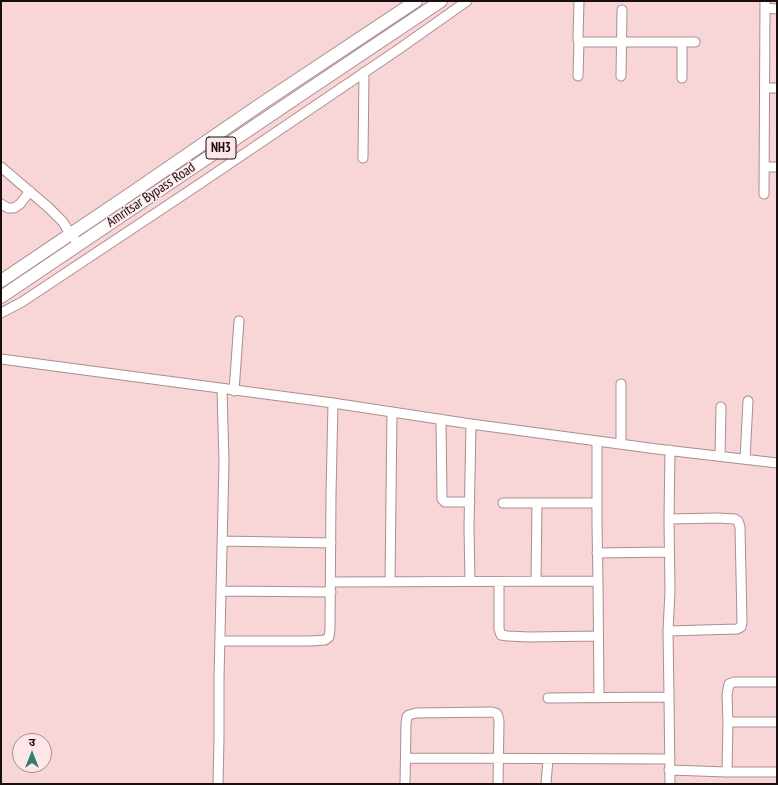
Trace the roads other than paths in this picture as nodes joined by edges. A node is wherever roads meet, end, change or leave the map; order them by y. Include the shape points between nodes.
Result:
1 (416, 1) edge
2 (441, 1) edge
3 (467, 1) edge
4 (579, 1) edge
5 (765, 5) edge
6 (777, 9) edge
7 (622, 10) dead end
8 (579, 41) junction
9 (622, 42) junction
10 (682, 42) junction
11 (695, 42) dead end
12 (364, 72) junction
13 (578, 76) dead end
14 (621, 76) dead end
15 (682, 78) dead end
16 (765, 88) junction
17 (777, 88) edge
18 (364, 158) dead end
19 (1, 167) edge
20 (764, 167) junction
21 (777, 167) edge
22 (30, 191) junction
23 (764, 194) dead end
24 (1, 204) edge
25 (70, 234) junction
26 (79, 244) junction
27 (1, 281) edge
28 (1, 297) edge
29 (1, 313) edge
30 (239, 321) dead end
31 (1, 359) edge
32 (622, 384) dead end
33 (222, 389) junction
34 (234, 391) junction
35 (748, 401) dead end
36 (333, 403) junction
37 (721, 407) dead end
38 (392, 412) junction
39 (441, 419) junction
40 (470, 424) junction
41 (597, 441) junction
42 (622, 444) junction
43 (670, 450) junction
44 (720, 456) junction
45 (745, 459) junction
46 (777, 463) edge
47 (470, 502) junction
48 (503, 503) dead end
49 (537, 503) junction
50 (597, 503) junction
51 (669, 519) junction
52 (222, 541) junction
53 (331, 543) junction
54 (669, 552) junction
55 (597, 553) junction
56 (470, 581) junction
57 (536, 581) junction
58 (598, 581) junction
59 (331, 582) junction
60 (390, 582) junction
61 (499, 582) junction
62 (221, 591) junction
63 (331, 592) junction
64 (668, 631) junction
65 (598, 636) junction
66 (220, 641) junction
67 (777, 682) edge
68 (669, 697) junction
69 (548, 698) dead end
70 (599, 698) junction
71 (728, 722) junction
72 (777, 722) edge
73 (406, 758) junction
74 (499, 758) junction
75 (548, 759) junction
76 (670, 759) junction
77 (670, 770) junction
78 (727, 772) junction
79 (777, 772) edge
80 (218, 784) edge
81 (405, 784) edge
82 (498, 784) edge
83 (546, 784) edge
84 (670, 784) edge

1 - 25 highway, Amritsar Bypass Road / NH3
2 - 26 highway, Amritsar Bypass Road / NH3
3 - 12 street
4 - 8 street
5 - 6 street
5 - 16 street
7 - 9 street
8 - 9 street
8 - 13 street
9 - 10 street
9 - 14 street
10 - 11 street
10 - 15 street
12 - 18 street
12 - 29 street via 35,294
16 - 17 street
16 - 20 street
19 - 22 street
20 - 21 street
20 - 23 street
22 - 24 street via 14,208
22 - 25 street via 63,222
25 - 26 street
25 - 27 highway, Amritsar Bypass Road / NH3
26 - 28 highway, Amritsar Bypass Road / NH3
30 - 34 street
31 - 33 street
32 - 42 street
33 - 34 street
33 - 52 street
34 - 36 street
35 - 45 street
36 - 38 street
36 - 53 street
37 - 44 street
38 - 39 street
38 - 60 street
39 - 40 street
39 - 47 street via 442,499 445,502
40 - 41 street
40 - 47 street
41 - 42 street
41 - 50 street
42 - 43 street
43 - 44 street
43 - 51 street
44 - 45 street
45 - 46 street
47 - 56 street
48 - 49 street
49 - 50 street
49 - 57 street
50 - 55 street
51 - 54 street
51 - 64 street via 718,518 738,521 742,622 741,627 737,629
52 - 53 street
52 - 62 street
53 - 59 street
54 - 55 street
54 - 64 street
55 - 58 street
56 - 60 street
56 - 61 street
57 - 58 street
57 - 61 street
58 - 65 street
59 - 60 street
59 - 63 street
61 - 65 street via 501,635
62 - 63 street
62 - 66 street
63 - 66 street via 328,639
64 - 68 street
65 - 70 street
66 - 80 street
67 - 71 street via 729,684
68 - 70 street
68 - 76 street
69 - 70 street
71 - 72 street
71 - 78 street
73 - 74 street
73 - 74 street via 406,723 409,715 492,712 496,713 499,721
73 - 81 street
74 - 75 street
74 - 82 street
75 - 76 street
75 - 83 street
76 - 77 street
77 - 78 street
77 - 84 street
78 - 79 street

